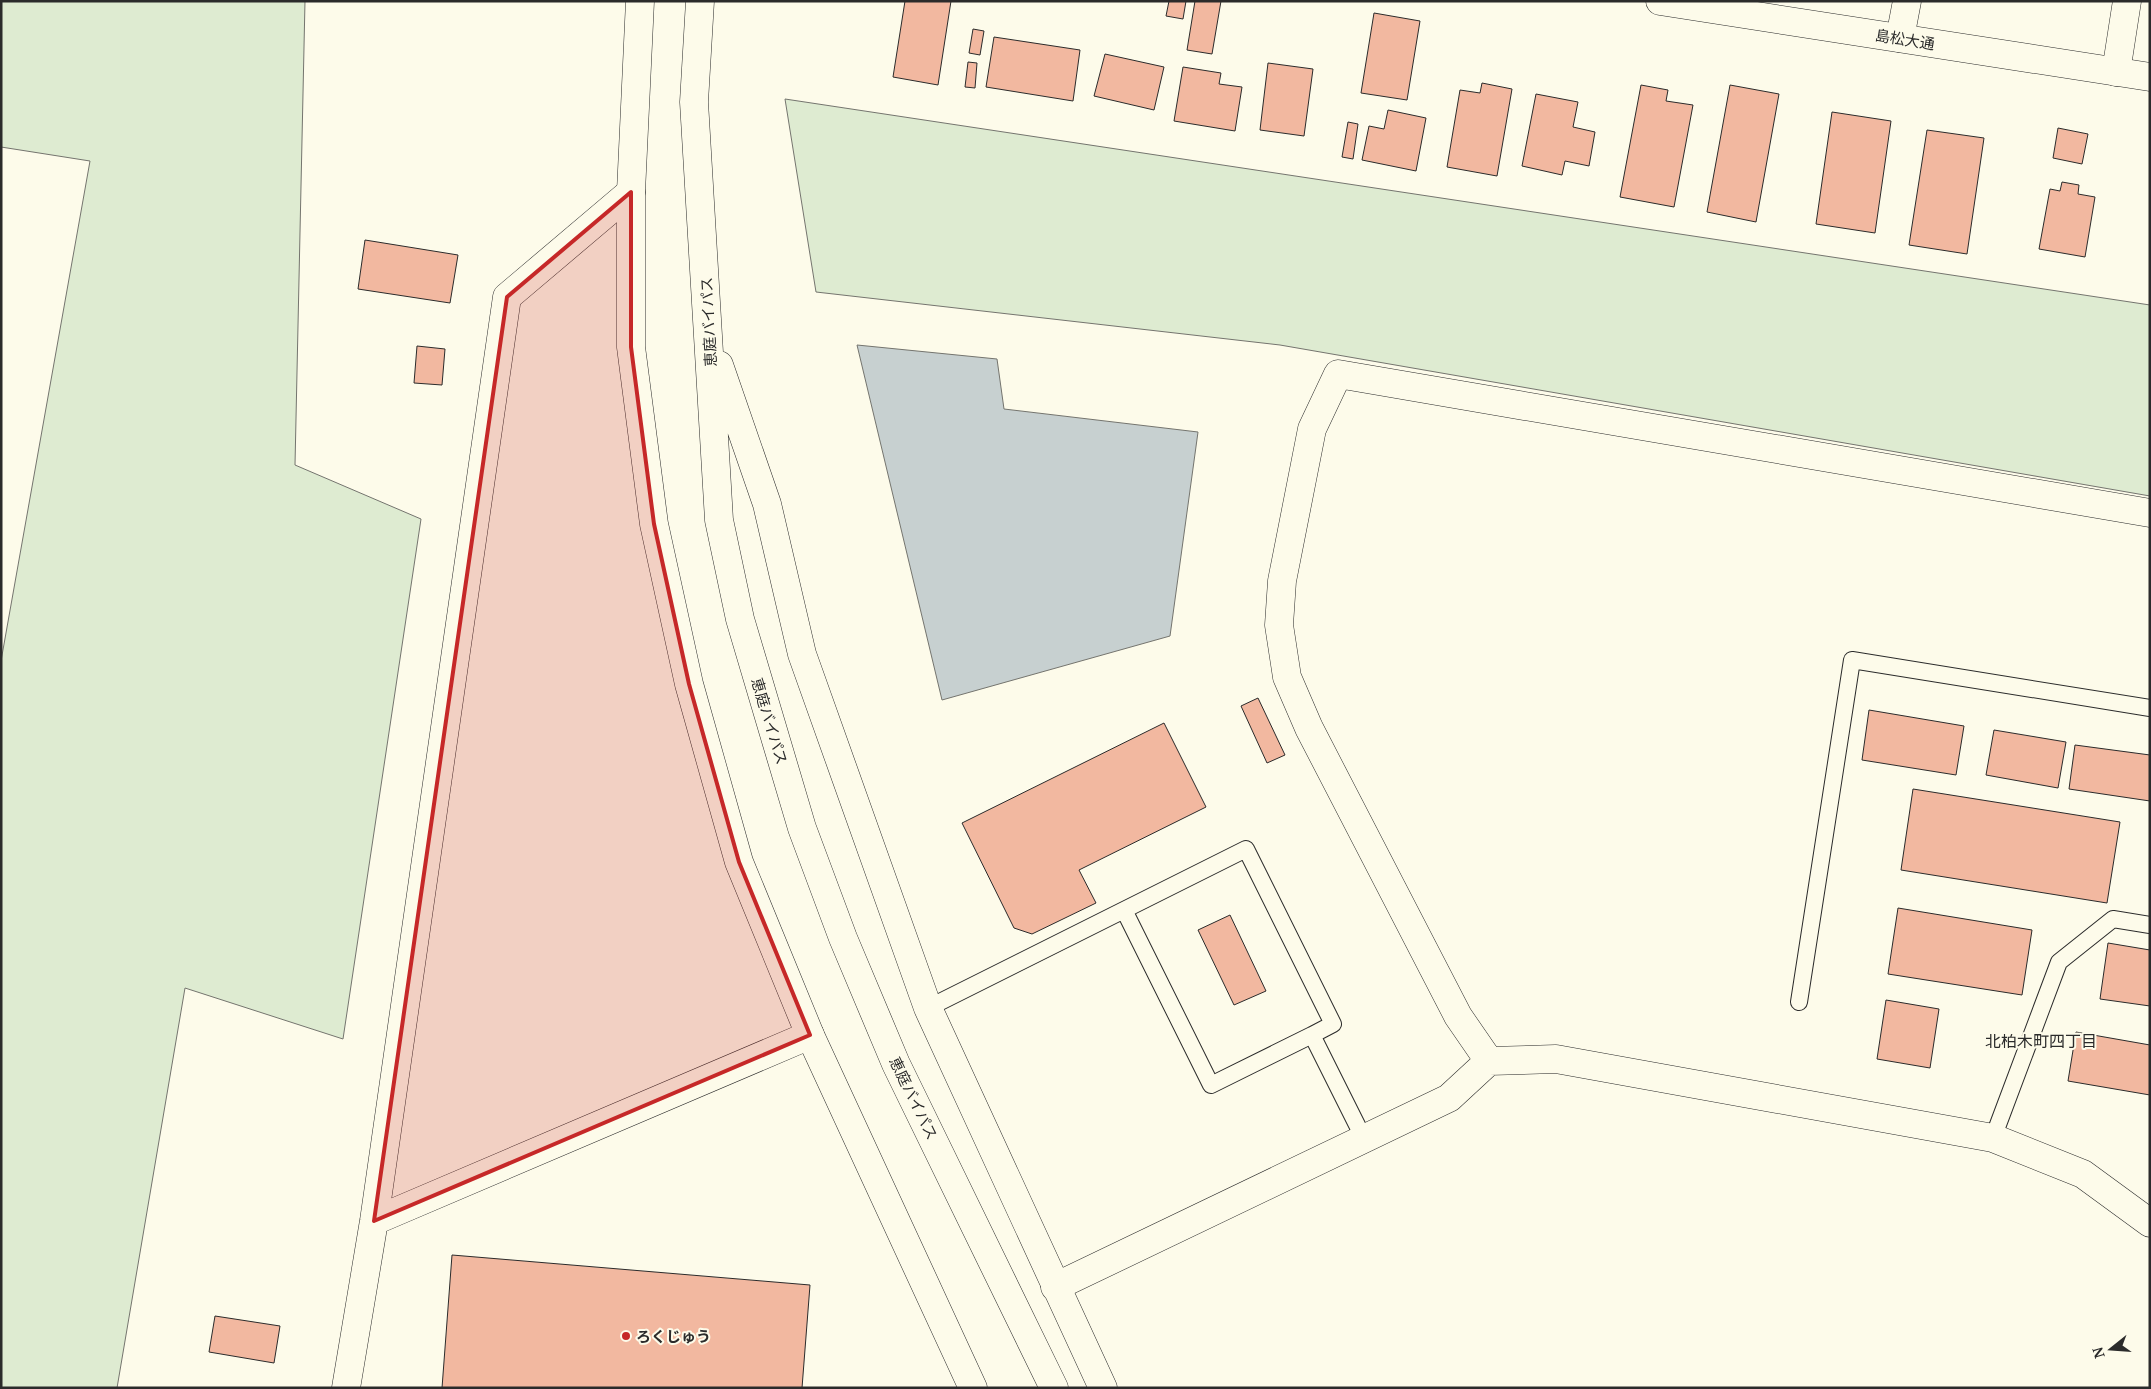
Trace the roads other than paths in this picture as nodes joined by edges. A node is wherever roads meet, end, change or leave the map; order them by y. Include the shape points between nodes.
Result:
1 (640, 1) edge
2 (700, 1) edge
3 (1660, 1) edge
4 (1907, 1) edge
5 (2127, 1) edge
6 (1709, 5) edge
7 (1900, 38) junction
8 (2116, 72) junction
9 (2150, 77) edge
10 (631, 192) junction
11 (709, 335) junction
12 (2150, 512) edge
13 (2150, 708) edge
14 (1124, 910) junction
15 (2150, 925) edge
16 (1798, 1002) dead end
17 (928, 1008) junction
18 (1312, 1034) junction
19 (810, 1035) junction
20 (1489, 1061) junction
21 (1992, 1138) junction
22 (1364, 1139) junction
23 (374, 1221) junction
24 (2150, 1222) edge
25 (1055, 1288) junction
26 (346, 1388) edge
27 (973, 1388) edge
28 (1054, 1388) edge
29 (1103, 1388) edge

1 - 10 main road
2 - 11 main road, 恵庭バイパス via 694,102
3 - 6 main road, 島松大通
4 - 7 main road
5 - 8 main road
6 - 7 main road, 島松大通
7 - 8 main road, 島松大通
8 - 9 main road, 島松大通
10 - 19 main road via 631,347 654,524 689,684 739,862
10 - 23 main road via 507,297
11 - 17 main road via 767,504 802,654
11 - 28 main road, 恵庭バイパス via 719,520 740,619 802,828 843,938 896,1064
12 - 20 main road via 1338,374 1312,429 1282,581 1279,624 1288,677 1309,728 1458,1016
13 - 16 lane via 1852,660
14 - 17 lane
14 - 18 lane via 1211,1085
14 - 18 lane via 1246,849 1333,1024
15 - 21 lane via 2113,919 2060,962
17 - 25 main road
18 - 22 lane
19 - 23 main road
19 - 27 main road
20 - 21 main road via 1556,1059
20 - 22 main road via 1449,1098
21 - 24 main road via 2083,1174
22 - 25 main road
23 - 26 main road
25 - 29 main road

